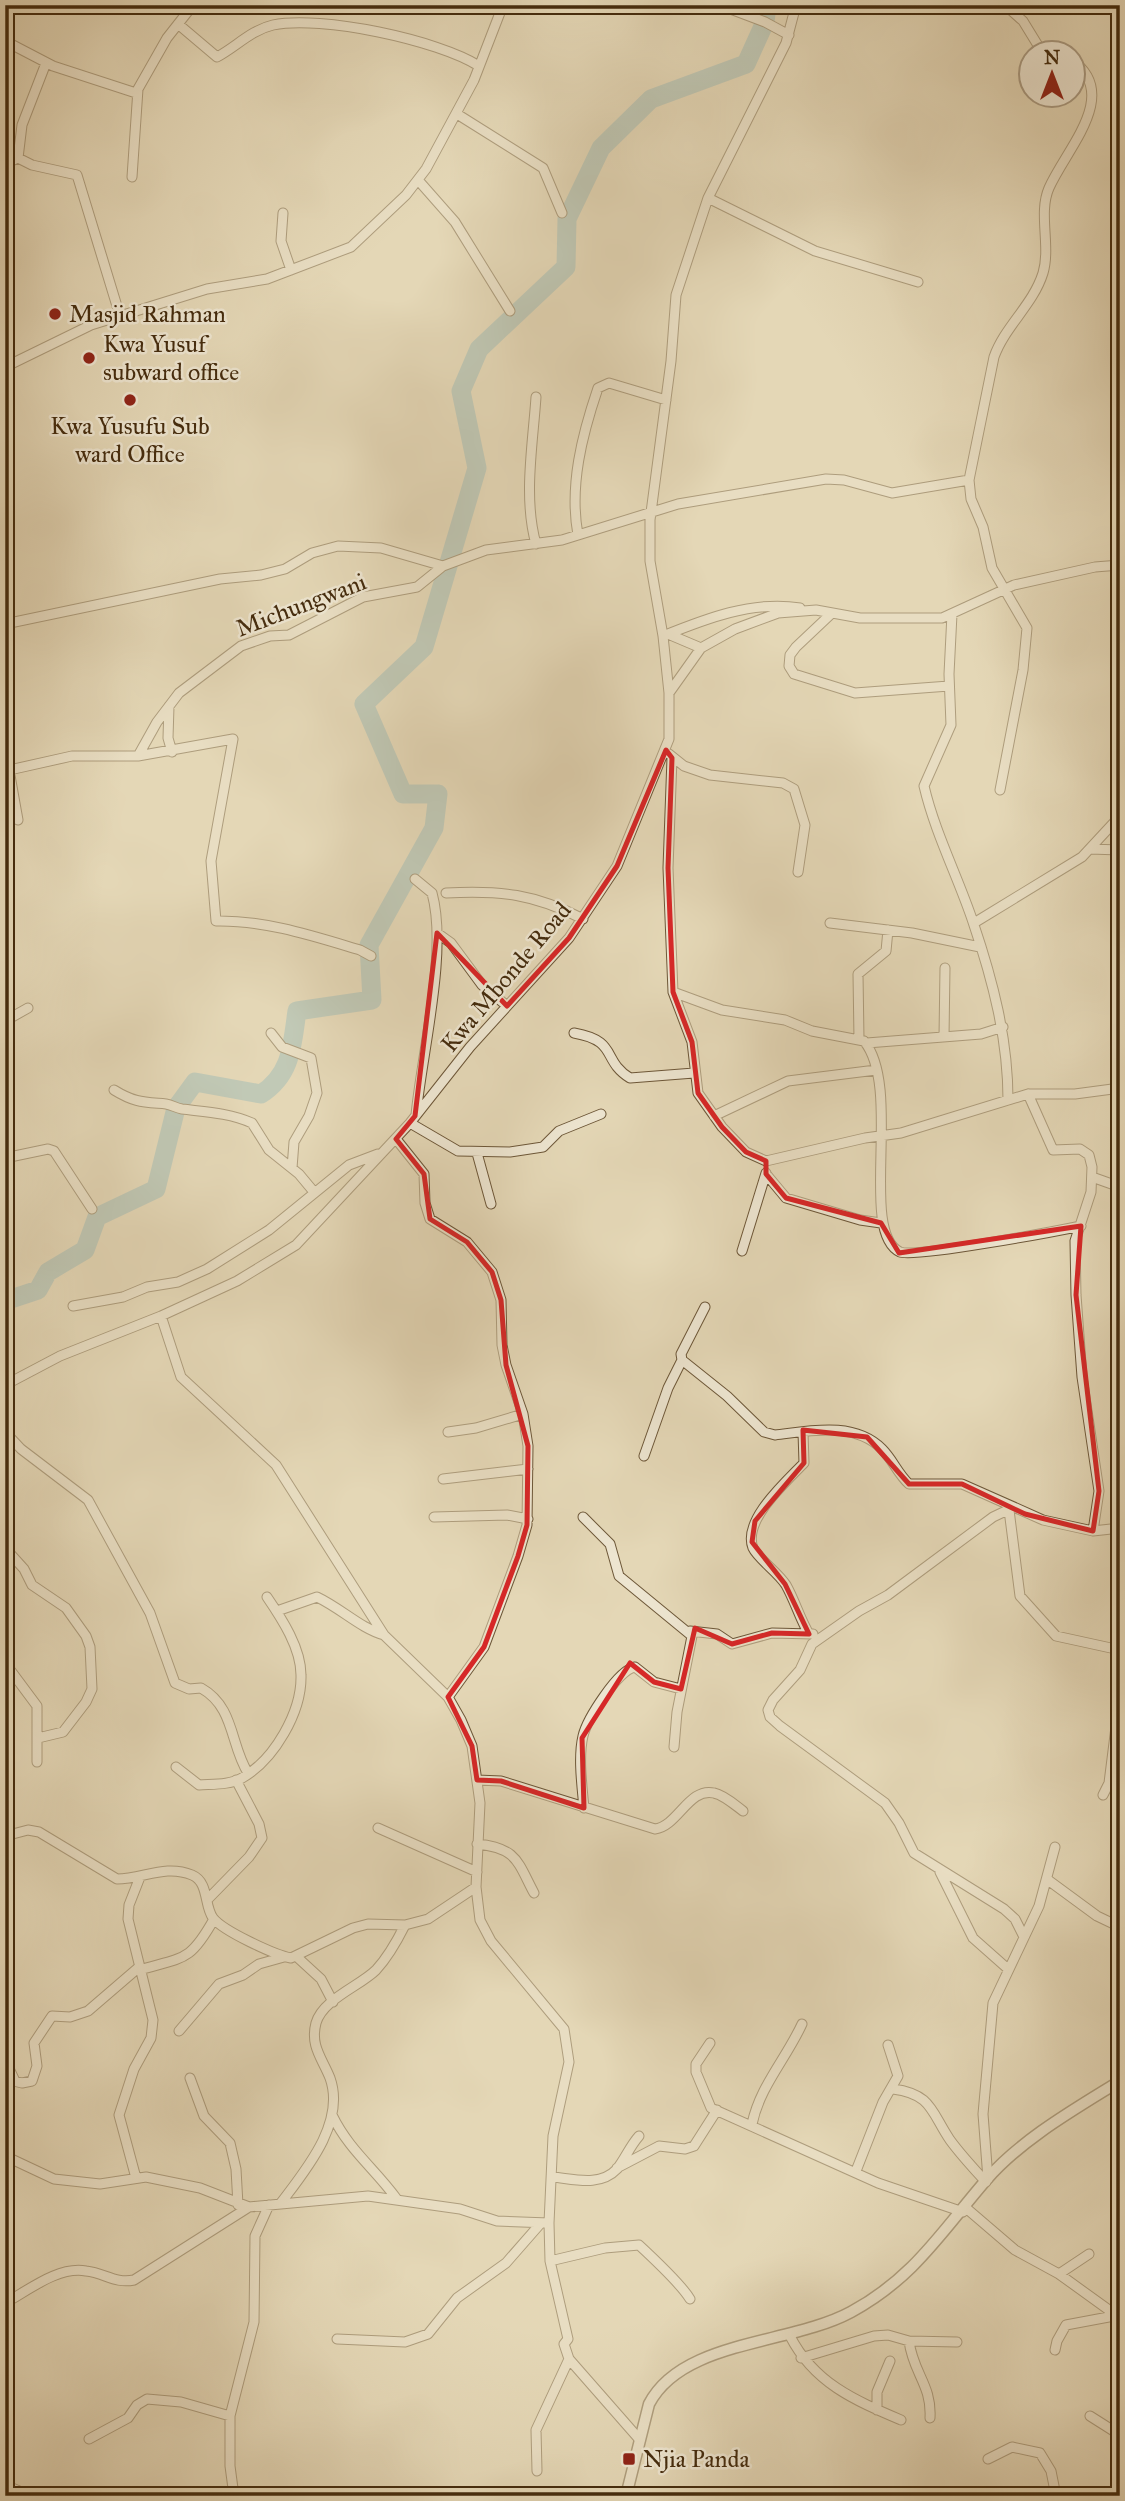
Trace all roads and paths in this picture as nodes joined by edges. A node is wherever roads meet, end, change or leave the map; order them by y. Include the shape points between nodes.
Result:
1 (193, 5) edge
2 (503, 5) edge
3 (720, 5) edge
4 (796, 5) edge
5 (1005, 5) edge
6 (178, 24) junction
7 (789, 36) junction
8 (1033, 38) edge
9 (5, 41) edge
10 (46, 63) junction
11 (478, 65) junction
12 (1086, 76) edge
13 (136, 93) junction
14 (457, 114) junction
15 (18, 158) junction
16 (5, 164) edge
17 (132, 177) dead end
18 (418, 180) junction
19 (708, 198) junction
20 (562, 212) dead end
21 (283, 213) dead end
22 (291, 270) junction
23 (918, 282) dead end
24 (510, 311) dead end
25 (120, 316) junction
26 (5, 367) edge
27 (536, 397) dead end
28 (666, 400) junction
29 (969, 480) junction
30 (651, 510) junction
31 (578, 536) junction
32 (536, 544) junction
33 (1120, 565) edge
34 (443, 566) junction
35 (1002, 590) junction
36 (816, 610) junction
37 (832, 613) junction
38 (952, 614) junction
39 (5, 624) edge
40 (666, 635) junction
41 (701, 648) junction
42 (949, 686) junction
43 (669, 693) junction
44 (169, 706) junction
45 (172, 752) junction
46 (669, 754) junction
47 (138, 756) junction
48 (7, 770) edge
49 (1000, 790) dead end
50 (1120, 816) edge
51 (18, 820) dead end
52 (1090, 849) junction
53 (1120, 850) edge
54 (798, 872) dead end
55 (415, 879) dead end
56 (446, 893) dead end
57 (583, 919) junction
58 (830, 923) dead end
59 (974, 923) junction
60 (888, 930) junction
61 (437, 933) junction
62 (980, 947) junction
63 (371, 956) dead end
64 (945, 968) dead end
65 (673, 992) junction
66 (507, 1006) junction
67 (28, 1008) dead end
68 (5, 1021) edge
69 (1003, 1027) junction
70 (271, 1033) dead end
71 (574, 1033) dead end
72 (944, 1037) junction
73 (862, 1041) junction
74 (876, 1070) junction
75 (694, 1073) junction
76 (1120, 1088) edge
77 (114, 1090) dead end
78 (1028, 1094) junction
79 (1008, 1100) junction
80 (601, 1114) dead end
81 (714, 1116) junction
82 (413, 1120) junction
83 (884, 1138) junction
84 (396, 1139) junction
85 (383, 1152) junction
86 (477, 1153) junction
87 (5, 1158) edge
88 (766, 1161) junction
89 (292, 1168) junction
90 (766, 1174) junction
91 (1092, 1177) junction
92 (1120, 1187) edge
93 (314, 1192) junction
94 (491, 1204) dead end
95 (92, 1209) dead end
96 (881, 1223) junction
97 (1081, 1226) junction
98 (742, 1251) dead end
99 (73, 1307) dead end
100 (705, 1307) dead end
101 (161, 1316) junction
102 (682, 1360) junction
103 (5, 1385) edge
104 (523, 1414) junction
105 (5, 1432) edge
106 (448, 1432) dead end
107 (803, 1432) junction
108 (644, 1456) dead end
109 (528, 1469) junction
110 (443, 1479) dead end
111 (1011, 1509) junction
112 (434, 1517) dead end
113 (583, 1517) dead end
114 (528, 1519) junction
115 (1120, 1528) edge
116 (1093, 1531) junction
117 (5, 1548) edge
118 (267, 1597) dead end
119 (277, 1611) junction
120 (690, 1631) junction
121 (809, 1634) junction
122 (825, 1634) junction
123 (384, 1635) junction
124 (1120, 1650) edge
125 (5, 1664) edge
126 (681, 1689) junction
127 (1120, 1695) edge
128 (448, 1697) junction
129 (38, 1738) junction
130 (674, 1747) dead end
131 (37, 1762) dead end
132 (176, 1767) dead end
133 (248, 1773) junction
134 (236, 1780) junction
135 (477, 1780) junction
136 (1103, 1795) dead end
137 (584, 1808) junction
138 (743, 1811) dead end
139 (378, 1828) dead end
140 (5, 1836) edge
141 (477, 1844) junction
142 (1055, 1847) dead end
143 (477, 1872) junction
144 (940, 1872) junction
145 (140, 1877) junction
146 (1048, 1880) junction
147 (476, 1887) junction
148 (534, 1893) dead end
149 (207, 1900) junction
150 (214, 1919) junction
151 (405, 1925) junction
152 (1120, 1927) edge
153 (1024, 1937) junction
154 (284, 1957) junction
155 (297, 1957) junction
156 (139, 1969) junction
157 (1008, 1969) junction
158 (333, 2002) junction
159 (802, 2024) dead end
160 (179, 2031) dead end
161 (710, 2043) dead end
162 (888, 2045) dead end
163 (5, 2060) edge
164 (190, 2078) dead end
165 (10, 2080) edge
166 (1120, 2081) edge
167 (893, 2089) junction
168 (717, 2110) junction
169 (332, 2115) junction
170 (752, 2124) junction
171 (639, 2136) dead end
172 (5, 2156) edge
173 (617, 2168) junction
174 (856, 2171) junction
175 (553, 2177) junction
176 (136, 2178) junction
177 (987, 2180) junction
178 (396, 2198) junction
179 (280, 2204) junction
180 (238, 2205) junction
181 (269, 2205) junction
182 (249, 2207) junction
183 (964, 2210) junction
184 (545, 2223) junction
185 (1089, 2254) dead end
186 (550, 2261) junction
187 (1059, 2274) junction
188 (690, 2299) dead end
189 (5, 2303) edge
190 (1117, 2317) edge
191 (790, 2336) junction
192 (337, 2339) dead end
193 (909, 2341) junction
194 (957, 2342) dead end
195 (1055, 2350) dead end
196 (801, 2358) junction
197 (569, 2359) junction
198 (890, 2361) dead end
199 (877, 2410) junction
200 (230, 2416) junction
201 (1090, 2416) dead end
202 (930, 2418) dead end
203 (901, 2420) dead end
204 (1120, 2435) edge
205 (89, 2439) dead end
206 (640, 2440) junction
207 (988, 2459) dead end
208 (537, 2471) dead end
209 (5, 2484) edge
210 (31, 2496) edge
211 (234, 2496) edge
212 (626, 2496) edge
213 (1056, 2496) edge

1 - 6 street
2 - 11 street
3 - 7 street
4 - 7 street, Kwa Mbonde Road
5 - 8 street
6 - 11 street via 217,57 270,26 303,23 407,39
6 - 13 street
7 - 19 street, Kwa Mbonde Road
9 - 10 street
10 - 13 street
10 - 15 street via 22,125
11 - 14 street
12 - 29 street via 1093,85 1091,105 1046,197 1043,273 1026,309 997,348
13 - 17 street
14 - 18 street
14 - 20 street via 543,168
15 - 16 street
15 - 25 street via 77,176
18 - 22 street via 351,247
18 - 24 street via 455,222
19 - 23 street via 815,251
19 - 28 street, Kwa Mbonde Road via 676,295
21 - 22 street via 281,241
22 - 25 street via 250,283 194,292
25 - 26 street via 70,334
27 - 32 street via 531,476
28 - 30 street, Kwa Mbonde Road
28 - 31 street via 610,383 598,388 581,443 574,510
29 - 30 street, Michungwani via 892,493 832,478
29 - 35 street via 971,499
30 - 31 street, Michungwani
30 - 40 street, Kwa Mbonde Road via 650,561
31 - 32 street, Michungwani
32 - 34 street, Michungwani via 486,550
33 - 35 street
34 - 39 street via 381,548 338,547 312,553 278,571
34 - 44 street, Michungwani via 417,587 363,597 289,635 241,646 178,693
35 - 38 street
35 - 49 street via 1027,631
36 - 37 street
36 - 40 street via 775,605 747,609
36 - 41 street via 778,613
37 - 38 street via 860,618
37 - 42 street via 790,654 794,674 855,693
38 - 42 street
40 - 41 street
40 - 43 street, Kwa Mbonde Road
41 - 43 street
42 - 59 street via 951,725 924,786
43 - 46 street, Kwa Mbonde Road
44 - 45 street
44 - 47 street, Michungwani
45 - 47 street
45 - 63 street via 233,739 211,861 216,920 281,927
46 - 54 street via 694,771 783,783 794,789 805,825
46 - 57 street, Kwa Mbonde Road via 652,776 617,866
46 - 65 street
47 - 48 street via 72,756
48 - 51 street
50 - 52 street
52 - 53 street
52 - 59 street
55 - 61 street via 432,893
56 - 57 street via 515,893
57 - 66 street, Kwa Mbonde Road
58 - 60 street
59 - 62 street
60 - 62 street
60 - 73 street via 886,951 858,974
61 - 66 street via 451,943 482,985
61 - 82 street via 434,985
62 - 69 street
64 - 72 street
65 - 73 street via 722,1010 760,1014
65 - 75 street via 692,1042
66 - 82 street, Kwa Mbonde Road
67 - 68 street
69 - 72 street
69 - 79 street
70 - 89 street via 282,1047 311,1058 316,1072 314,1105 293,1142
71 - 75 street via 606,1044 621,1072 630,1078
72 - 73 street
73 - 74 street
74 - 81 street via 788,1081
74 - 83 street
75 - 81 street via 698,1093
76 - 78 street
77 - 89 street via 150,1105 169,1104 239,1117 252,1123 269,1150
78 - 79 street
78 - 91 street via 1053,1150 1080,1149 1088,1155
79 - 83 street
80 - 86 street via 559,1131 543,1147
81 - 88 street via 746,1152
82 - 84 street, Kwa Mbonde Road
82 - 86 street via 458,1151
83 - 88 street via 865,1138
83 - 96 street via 879,1158
84 - 85 street, Kwa Mbonde Road
84 - 104 street via 424,1174 430,1219 467,1242 492,1272 501,1300 506,1365
85 - 93 street via 349,1165
85 - 101 street, Kwa Mbonde Road via 296,1245 237,1281
86 - 94 street
87 - 95 street via 54,1151
88 - 90 street
89 - 93 street
90 - 96 street via 786,1198
90 - 98 street
91 - 92 street
91 - 97 street
93 - 99 street via 269,1230 206,1269 178,1282
96 - 97 street via 902,1253
97 - 116 street via 1075,1241 1076,1295 1082,1377 1099,1491
100 - 102 street
101 - 103 street, Kwa Mbonde Road via 60,1356
101 - 123 street via 181,1377 276,1465
102 - 107 street via 764,1432
102 - 108 street
104 - 106 street
104 - 109 street
105 - 133 street via 88,1500 150,1613 175,1683 201,1688 215,1700 229,1718
107 - 111 street via 847,1431 867,1437 909,1484 962,1484
107 - 121 street via 804,1463 755,1521 752,1542 754,1551 785,1584
109 - 110 street
109 - 114 street
111 - 116 street
111 - 122 street
111 - 124 street via 1017,1586 1029,1607 1056,1636
112 - 114 street via 507,1515
113 - 120 street via 610,1544 619,1576
114 - 128 street via 484,1647
115 - 116 street
117 - 129 street via 32,1585 66,1608 90,1647 92,1689 86,1702 62,1732
118 - 119 street
119 - 123 street via 317,1597 354,1617 365,1630
119 - 133 street via 296,1651 302,1673 300,1693 277,1745
120 - 121 street via 717,1634 732,1644 772,1633
120 - 126 street via 693,1642
121 - 122 street
122 - 144 street via 773,1700 770,1717 885,1803 914,1853
123 - 128 street
125 - 129 street via 37,1706
126 - 130 street
126 - 137 street via 654,1682 635,1667 624,1672 582,1738
127 - 136 street via 1109,1783
128 - 135 street via 472,1746
129 - 131 street
132 - 134 street via 200,1785
133 - 134 street
134 - 149 street via 262,1838
135 - 137 street via 501,1781
135 - 141 street
137 - 138 street via 655,1829 670,1825 686,1804 709,1793
139 - 143 street
140 - 145 street via 39,1832 117,1879
141 - 143 street
141 - 148 street via 497,1846 514,1856
142 - 146 street
143 - 147 street
144 - 153 street via 1004,1909 1016,1919
144 - 157 street via 972,1938
145 - 149 street via 165,1870 192,1875
145 - 156 street via 128,1919
146 - 152 street
146 - 153 street
147 - 151 street via 428,1919
147 - 175 street via 480,1920 491,1941 564,2029 569,2062 553,2136
149 - 150 street
150 - 154 street
150 - 156 street via 188,1956
151 - 155 street via 353,1928
151 - 158 street via 393,1951 377,1969
153 - 157 street
154 - 155 street
154 - 160 street via 219,1984
155 - 158 street via 321,1979
156 - 165 street via 89,2011 52,2016 34,2043 36,2075 32,2081
156 - 176 street via 153,2020 151,2038 130,2078 119,2115
157 - 177 street via 990,2021 983,2114
158 - 169 street via 316,2022 314,2045 330,2078
159 - 170 street via 761,2094
161 - 168 street via 696,2072 707,2103
162 - 167 street via 898,2076
163 - 165 street
164 - 180 street via 204,2116 230,2143
166 - 177 street via 1039,2135
167 - 174 street via 883,2102
167 - 177 street via 910,2091 929,2103 959,2152
168 - 170 street
168 - 173 street via 694,2146 659,2146
169 - 178 street via 344,2140
169 - 179 street via 320,2146
170 - 174 street
171 - 173 street
172 - 176 street via 54,2179 79,2184
173 - 175 street via 605,2178 591,2181
174 - 183 street via 878,2183
175 - 184 street
176 - 180 street via 171,2180
177 - 183 street
178 - 179 street via 342,2197
178 - 184 street via 497,2221
179 - 181 street
180 - 182 street
181 - 182 street
181 - 200 street via 255,2236 254,2322
182 - 189 street via 134,2280 113,2281 77,2269
183 - 187 street via 1016,2250
183 - 191 street via 891,2288 849,2313
184 - 186 street
184 - 192 street via 506,2263 457,2298 428,2334 405,2342
185 - 187 street
186 - 188 street via 639,2245 681,2284
186 - 197 street via 565,2316 568,2339 564,2344
187 - 190 street
190 - 195 street via 1066,2325
191 - 196 street
191 - 206 street via 713,2354 673,2373 649,2404
193 - 194 street
193 - 196 street via 874,2336
193 - 202 street via 914,2366 930,2396
196 - 199 street via 858,2403
197 - 206 street
197 - 208 street via 536,2430
198 - 199 street via 877,2392
199 - 203 street
200 - 205 street via 181,2402 147,2399 128,2418
200 - 211 street
201 - 204 street
206 - 212 street
207 - 213 street via 1012,2447 1040,2453 1051,2471
209 - 210 street

